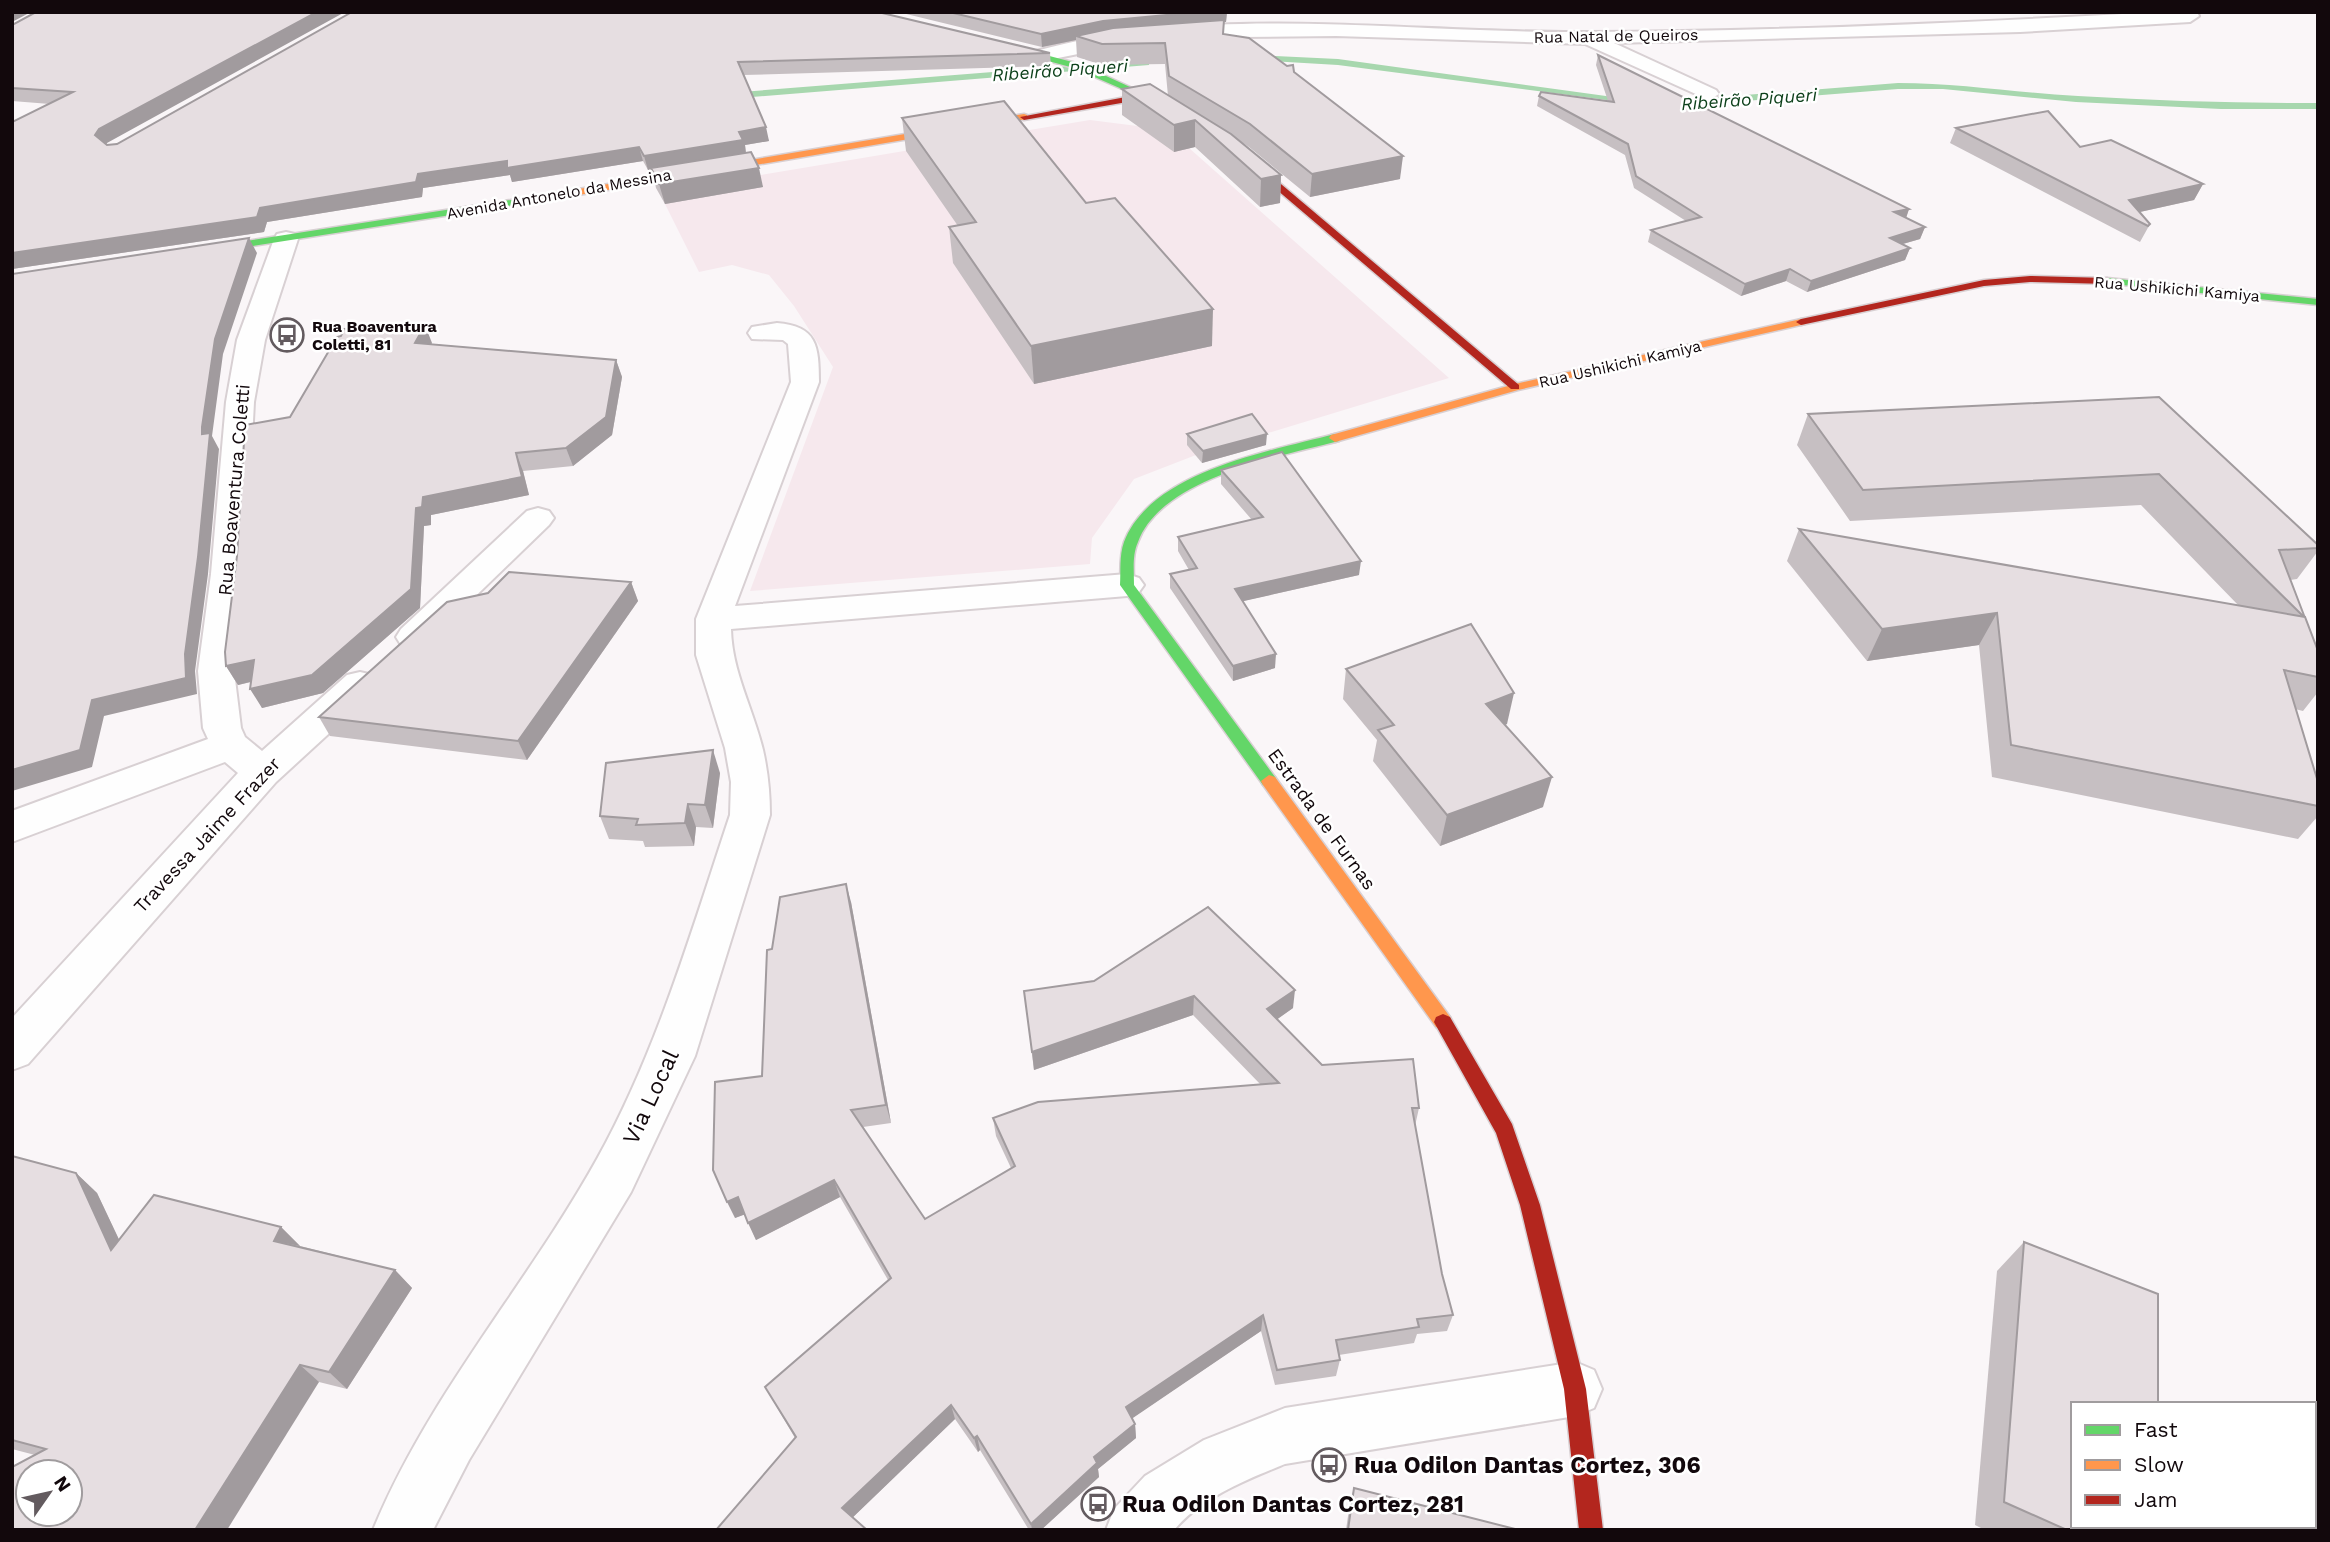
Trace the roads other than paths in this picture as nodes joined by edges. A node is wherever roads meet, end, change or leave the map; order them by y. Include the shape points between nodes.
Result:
1 (2190, 16) dead end
2 (1587, 38) junction
3 (979, 40) edge
4 (1049, 57) junction
5 (1709, 94) dead end
6 (1147, 96) junction
7 (1170, 109) edge
8 (1228, 146) edge
9 (286, 239) junction
10 (178, 254) edge
11 (2318, 302) edge
12 (761, 333) dead end
13 (1515, 387) junction
14 (538, 518) dead end
15 (1127, 585) junction
16 (713, 620) junction
17 (230, 745) junction
18 (262, 772) junction
19 (12, 827) edge
20 (12, 1050) edge
21 (1575, 1389) junction
22 (402, 1530) edge
23 (1135, 1530) edge
24 (1591, 1530) edge

1 - 2 street, Rua Natal de Queiros via 2021,26
2 - 4 street, Rua Natal de Queiros via 1244,30 1086,44
2 - 5 street
3 - 4 street
4 - 6 street via 1115,79
6 - 7 street
6 - 9 street, Avenida Antonelo da Messina
8 - 13 street, Rua Ushikichi Kamiya
9 - 10 street, Avenida Antonelo da Messina
9 - 17 street, Rua Boaventura Coletti via 249,346 235,442 228,575 216,671 217,706
11 - 13 street, Rua Ushikichi Kamiya via 2102,281 1981,283
12 - 16 street via 777,330 799,338 806,351 805,382
13 - 15 street via 1211,473 1173,495 1147,519 1128,548
14 - 18 street, Travessa Jaime Frazer
15 - 16 street
15 - 21 street, Estrada de Furnas via 1449,1031 1505,1130 1531,1205
16 - 22 street, Via Local via 714,654 744,748 750,815 672,1056 614,1176 449,1440
17 - 18 street
17 - 19 street
18 - 20 street, Travessa Jaime Frazer
21 - 23 street via 1285,1436 1224,1460 1165,1496
21 - 24 street, Estrada de Furnas

